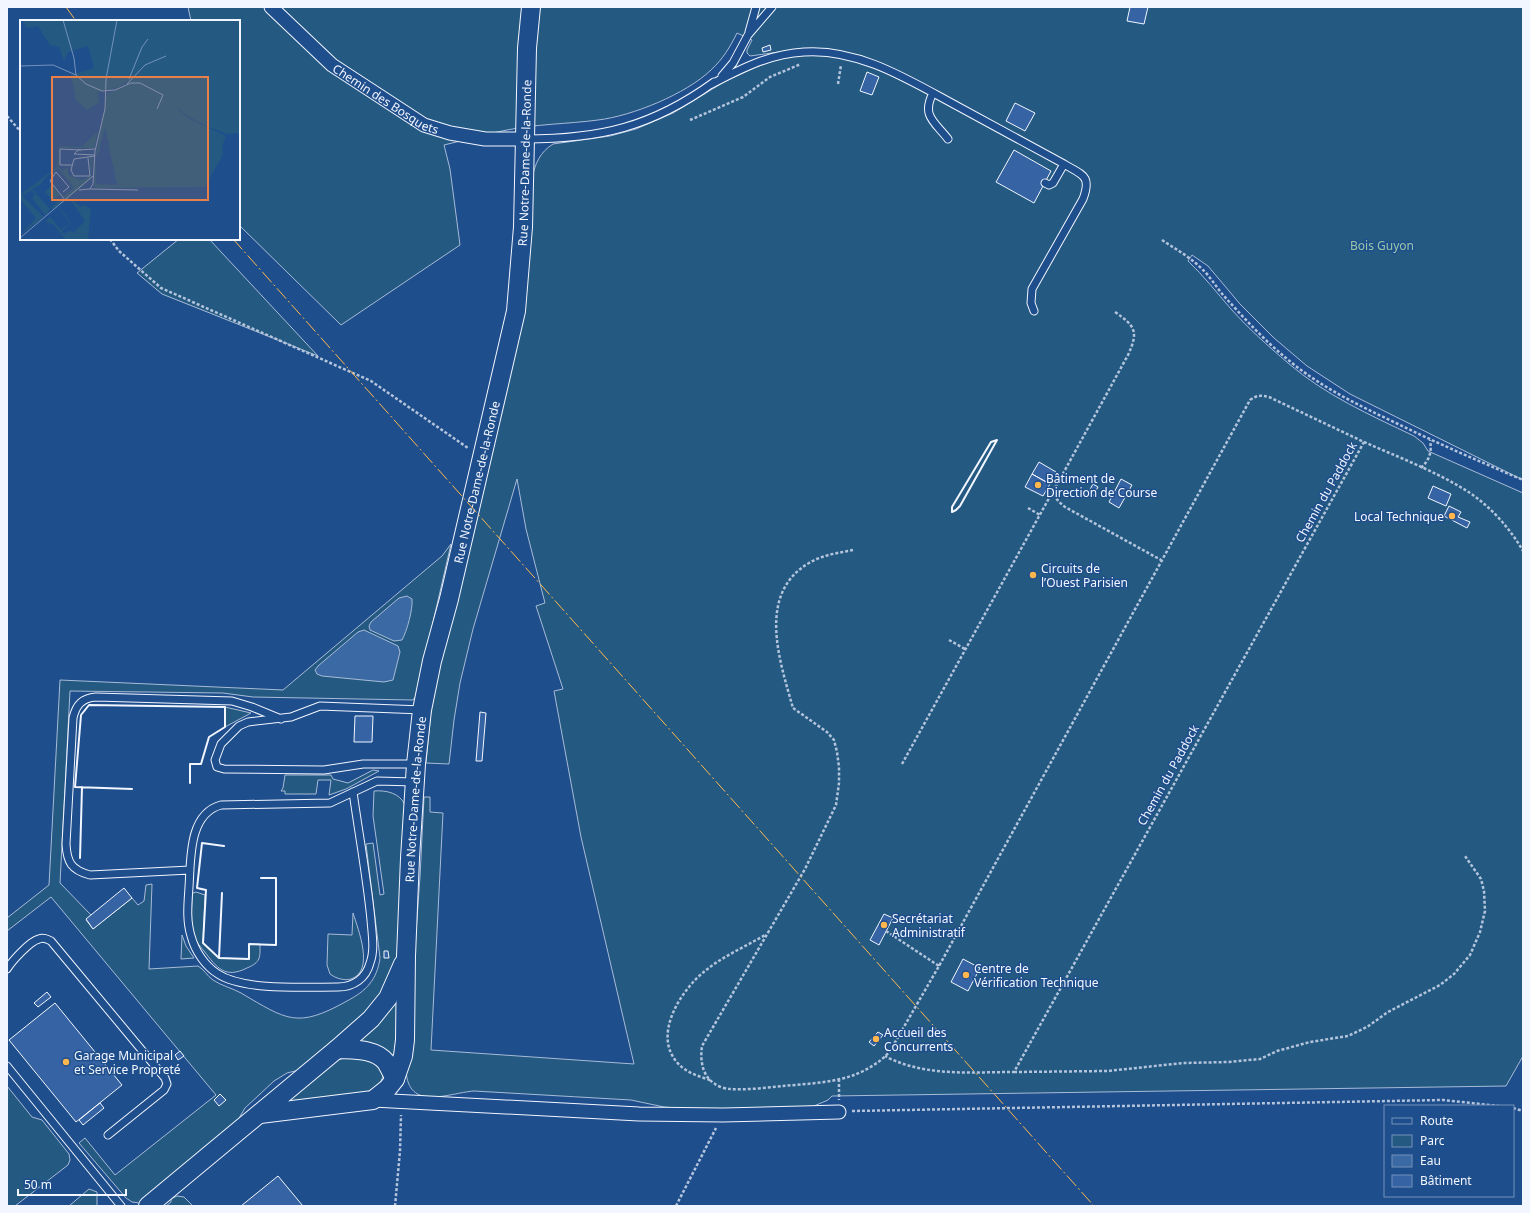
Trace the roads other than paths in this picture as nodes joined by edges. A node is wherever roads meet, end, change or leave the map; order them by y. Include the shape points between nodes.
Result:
1 (271, 7) edge
2 (531, 7) edge
3 (756, 7) edge
4 (772, 7) edge
5 (748, 35) junction
6 (710, 85) junction
7 (933, 93) junction
8 (525, 139) junction
9 (948, 139) dead end
10 (1064, 164) junction
11 (1045, 183) dead end
12 (1034, 311) dead end
13 (422, 710) junction
14 (281, 719) junction
15 (415, 773) junction
16 (353, 792) junction
17 (190, 870) junction
18 (406, 956) junction
19 (7, 969) edge
20 (337, 1049) junction
21 (7, 1066) edge
22 (395, 1079) junction
23 (373, 1100) junction
24 (839, 1112) road end
25 (260, 1114) junction
26 (108, 1135) dead end
27 (121, 1206) edge
28 (148, 1206) edge

1 - 8 street, Chemin des Bosquets via 332,66 424,126 485,140
2 - 8 main road, Rue Notre-Dame-de-la-Ronde via 527,48
3 - 5 lane
4 - 5 lane
5 - 6 lane via 727,71
6 - 7 lane via 735,71 773,57 814,52 842,55 871,63
6 - 8 lane via 668,111 619,130 583,136
7 - 9 lane via 928,113
7 - 10 lane
8 - 13 main road, Rue Notre-Dame-de-la-Ronde via 523,227 516,311
10 - 11 lane via 1053,183
10 - 12 lane via 1085,177 1086,189 1083,199 1032,289 1031,303
13 - 14 lane via 320,706
13 - 15 main road, Rue Notre-Dame-de-la-Ronde
14 - 15 lane via 255,721 239,726 221,744 215,760 217,767 324,770 363,764
14 - 17 lane via 242,703 227,701 96,697 87,698 78,705 73,718 66,844 71,865 75,870 90,875
15 - 16 lane via 377,781
15 - 18 main road, Rue Notre-Dame-de-la-Ronde
16 - 17 lane via 338,801 323,804 231,804 214,807 204,816 195,833
16 - 17 lane via 369,903 372,953 369,967 363,977 353,984 338,987 258,985 231,981 212,970 198,954 189,930
18 - 20 main road, Rue Notre-Dame-de-la-Ronde via 388,998 371,1019
18 - 22 main road, Rue Notre-Dame-de-la-Ronde via 405,1040 403,1056
19 - 26 lane via 14,958 37,939 45,938 51,941 165,1078 167,1084 164,1090
20 - 22 main road via 362,1050 376,1054 385,1061
20 - 25 main road, Rue Notre-Dame-de-la-Ronde
21 - 27 lane
22 - 23 main road, Rue Notre-Dame-de-la-Ronde
23 - 24 street via 632,1113 723,1115
23 - 25 main road
25 - 28 main road, Rue Notre-Dame-de-la-Ronde

